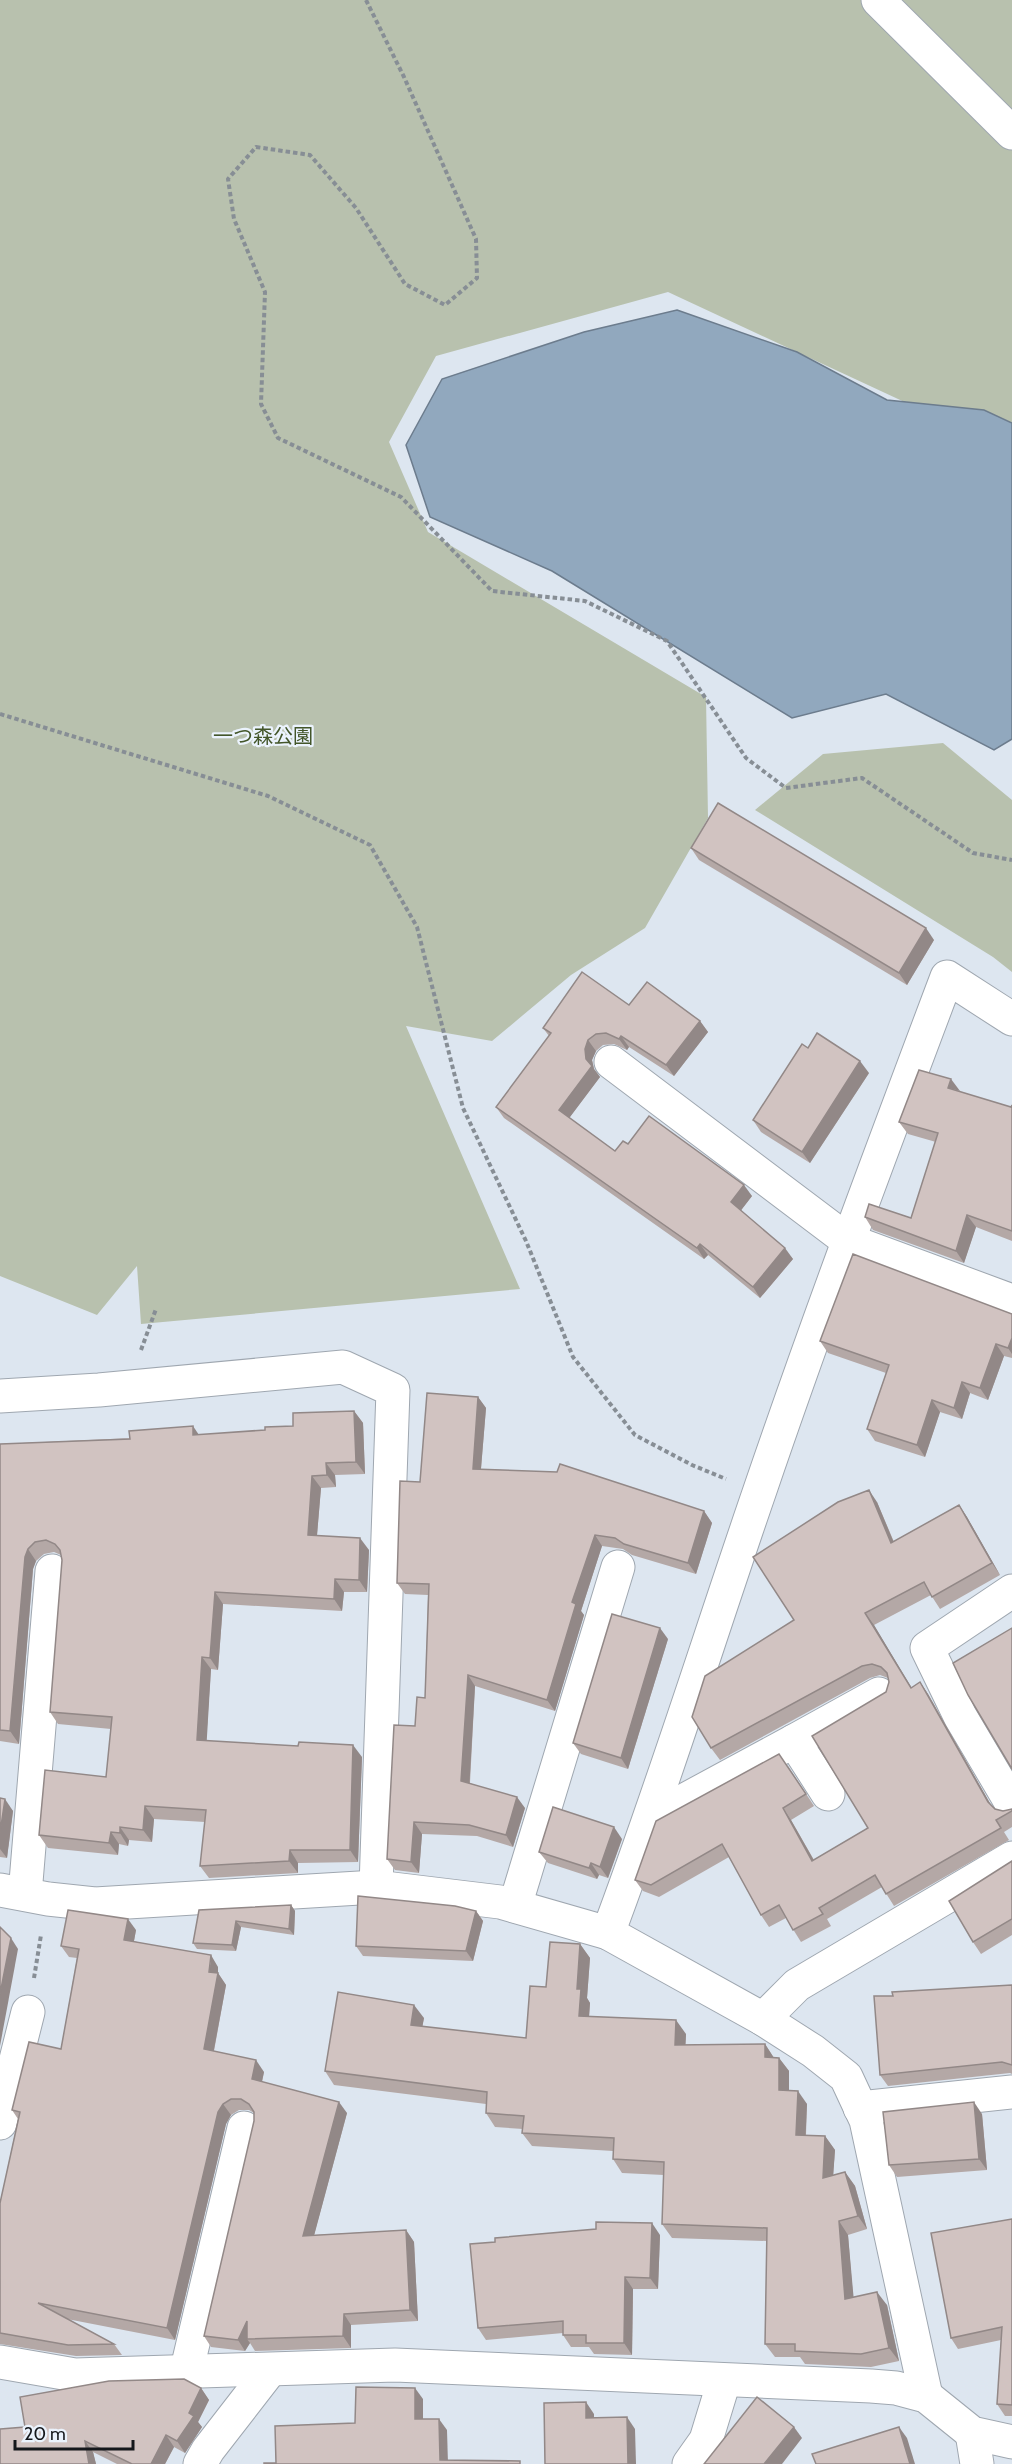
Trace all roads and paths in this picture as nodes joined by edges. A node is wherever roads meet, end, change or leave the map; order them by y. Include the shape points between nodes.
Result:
1 (366, 0) edge
2 (878, 0) edge
3 (1012, 133) edge
4 (0, 714) edge
5 (1012, 860) edge
6 (1012, 1019) edge
7 (611, 1062) dead end
8 (847, 1240) junction
9 (1012, 1301) edge
10 (0, 1396) edge
11 (759, 1492) junction
12 (618, 1567) dead end
13 (52, 1570) dead end
14 (1012, 1591) edge
15 (879, 1694) edge
16 (794, 1741) junction
17 (828, 1794) dead end
18 (657, 1803) junction
19 (1012, 1804) edge
20 (1012, 1858) edge
21 (376, 1887) junction
22 (24, 1894) edge
23 (515, 1906) junction
24 (608, 1933) junction
25 (28, 2012) joint
26 (763, 2019) junction
27 (1012, 2092) edge
28 (860, 2108) junction
29 (0, 2123) edge
30 (244, 2128) dead end
31 (0, 2362) edge
32 (270, 2370) junction
33 (186, 2373) junction
34 (724, 2381) junction
35 (926, 2396) junction
36 (1012, 2442) edge
37 (974, 2449) edge
38 (200, 2464) edge
39 (689, 2464) edge

1 - 5 path via 476,239 477,279 445,305 405,284 356,208 310,155 256,147 228,179 234,219 265,292 261,404 278,438 401,496 492,591 585,601 667,641 746,758 786,788 862,778 973,853
2 - 3 street
4 - 11 path via 268,796 370,845 417,927 463,1108 526,1240 573,1357 635,1435
6 - 8 street via 948,977
7 - 8 street
8 - 9 street
8 - 11 street
10 - 21 street via 343,1367 393,1390
11 - 18 street
12 - 23 street
13 - 22 street
14 - 19 street via 927,1648 960,1716
15 - 16 street
16 - 17 street
16 - 18 street via 672,1807
18 - 24 street
20 - 26 street via 796,1985
21 - 22 street via 95,1904
21 - 23 street
22 - 25 path
23 - 24 street
24 - 26 street
25 - 29 street
26 - 28 street via 846,2077
27 - 28 street
28 - 35 street
30 - 33 street
31 - 33 street via 75,2375
32 - 33 street
32 - 34 street via 394,2365
32 - 38 street
34 - 35 street via 872,2386
34 - 39 street via 706,2440
35 - 37 street
36 - 37 street

